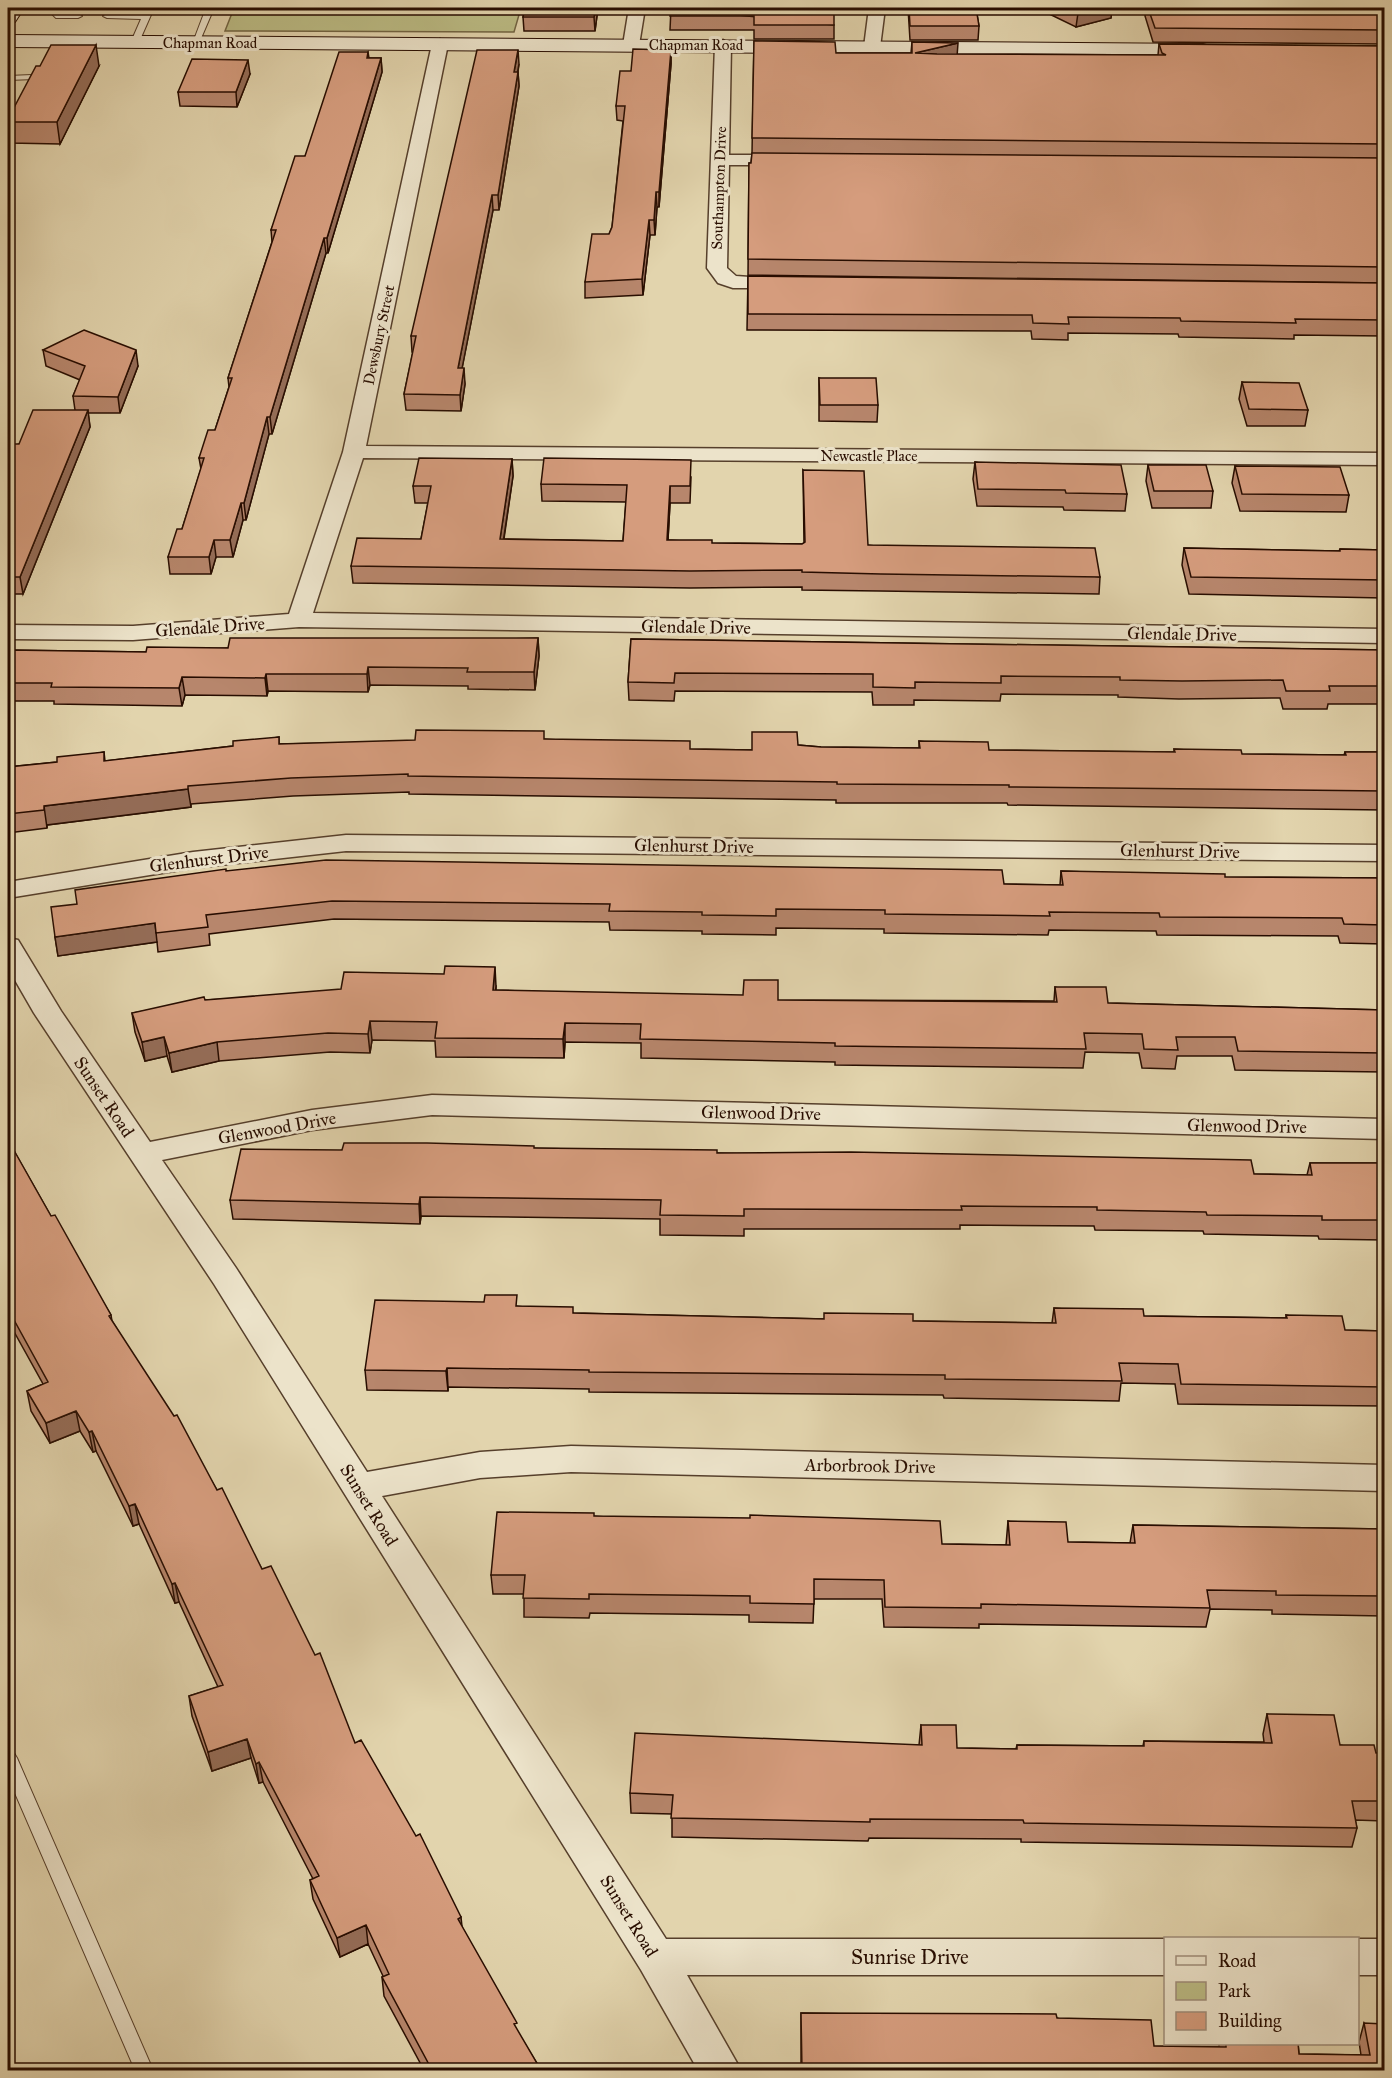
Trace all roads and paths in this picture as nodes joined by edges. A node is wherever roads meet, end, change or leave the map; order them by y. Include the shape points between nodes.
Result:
1 (15, 8) edge
2 (58, 8) edge
3 (150, 8) edge
4 (210, 8) edge
5 (637, 8) edge
6 (877, 8) edge
7 (78, 16) dead end
8 (106, 16) dead end
9 (146, 16) junction
10 (8, 18) edge
11 (8, 41) edge
12 (135, 42) junction
13 (195, 43) junction
14 (440, 44) junction
15 (632, 45) junction
16 (723, 45) junction
17 (872, 47) junction
18 (1218, 50) edge
19 (39, 68) edge
20 (32, 77) junction
21 (8, 78) edge
22 (27, 86) edge
23 (721, 160) junction
24 (804, 160) edge
25 (799, 284) edge
26 (354, 452) junction
27 (1384, 459) edge
28 (299, 621) junction
29 (8, 632) edge
30 (1384, 636) edge
31 (1384, 853) edge
32 (8, 890) edge
33 (8, 946) edge
34 (1384, 1130) edge
35 (142, 1154) junction
36 (1384, 1478) edge
37 (358, 1487) junction
38 (8, 1758) edge
39 (655, 1957) junction
40 (1164, 1957) edge
41 (1359, 1957) edge
42 (1384, 1957) edge
43 (144, 2070) edge
44 (720, 2070) edge

1 - 10 street
2 - 7 lane via 55,13 59,16
3 - 9 lane
4 - 13 lane
5 - 15 street
6 - 17 street
8 - 9 lane
9 - 12 lane
11 - 12 street, Chapman Road via 59,46
12 - 13 street, Chapman Road
13 - 14 street, Chapman Road
14 - 15 street, Chapman Road
14 - 26 street, Dewsbury Street
15 - 16 street, Chapman Road
16 - 17 street, Chapman Road
16 - 23 street, Southampton Drive
17 - 18 street, Chapman Road
19 - 20 lane
20 - 21 lane
20 - 22 lane
23 - 24 street
23 - 25 street, Southampton Drive via 717,268 725,279 733,282
26 - 27 street, Newcastle Place
26 - 28 street, Dewsbury Street
28 - 29 street, Glendale Drive via 133,633
28 - 30 street, Glendale Drive
31 - 32 street, Glenhurst Drive via 346,843 193,860
33 - 35 street, Sunset Road
34 - 35 street, Glenwood Drive via 432,1105 312,1120
35 - 37 street, Sunset Road via 225,1276
36 - 37 street, Arborbrook Drive via 571,1459 480,1465
37 - 39 street, Sunset Road
38 - 43 lane
39 - 40 street, Sunrise Drive
39 - 44 street, Sunset Road
41 - 42 street

